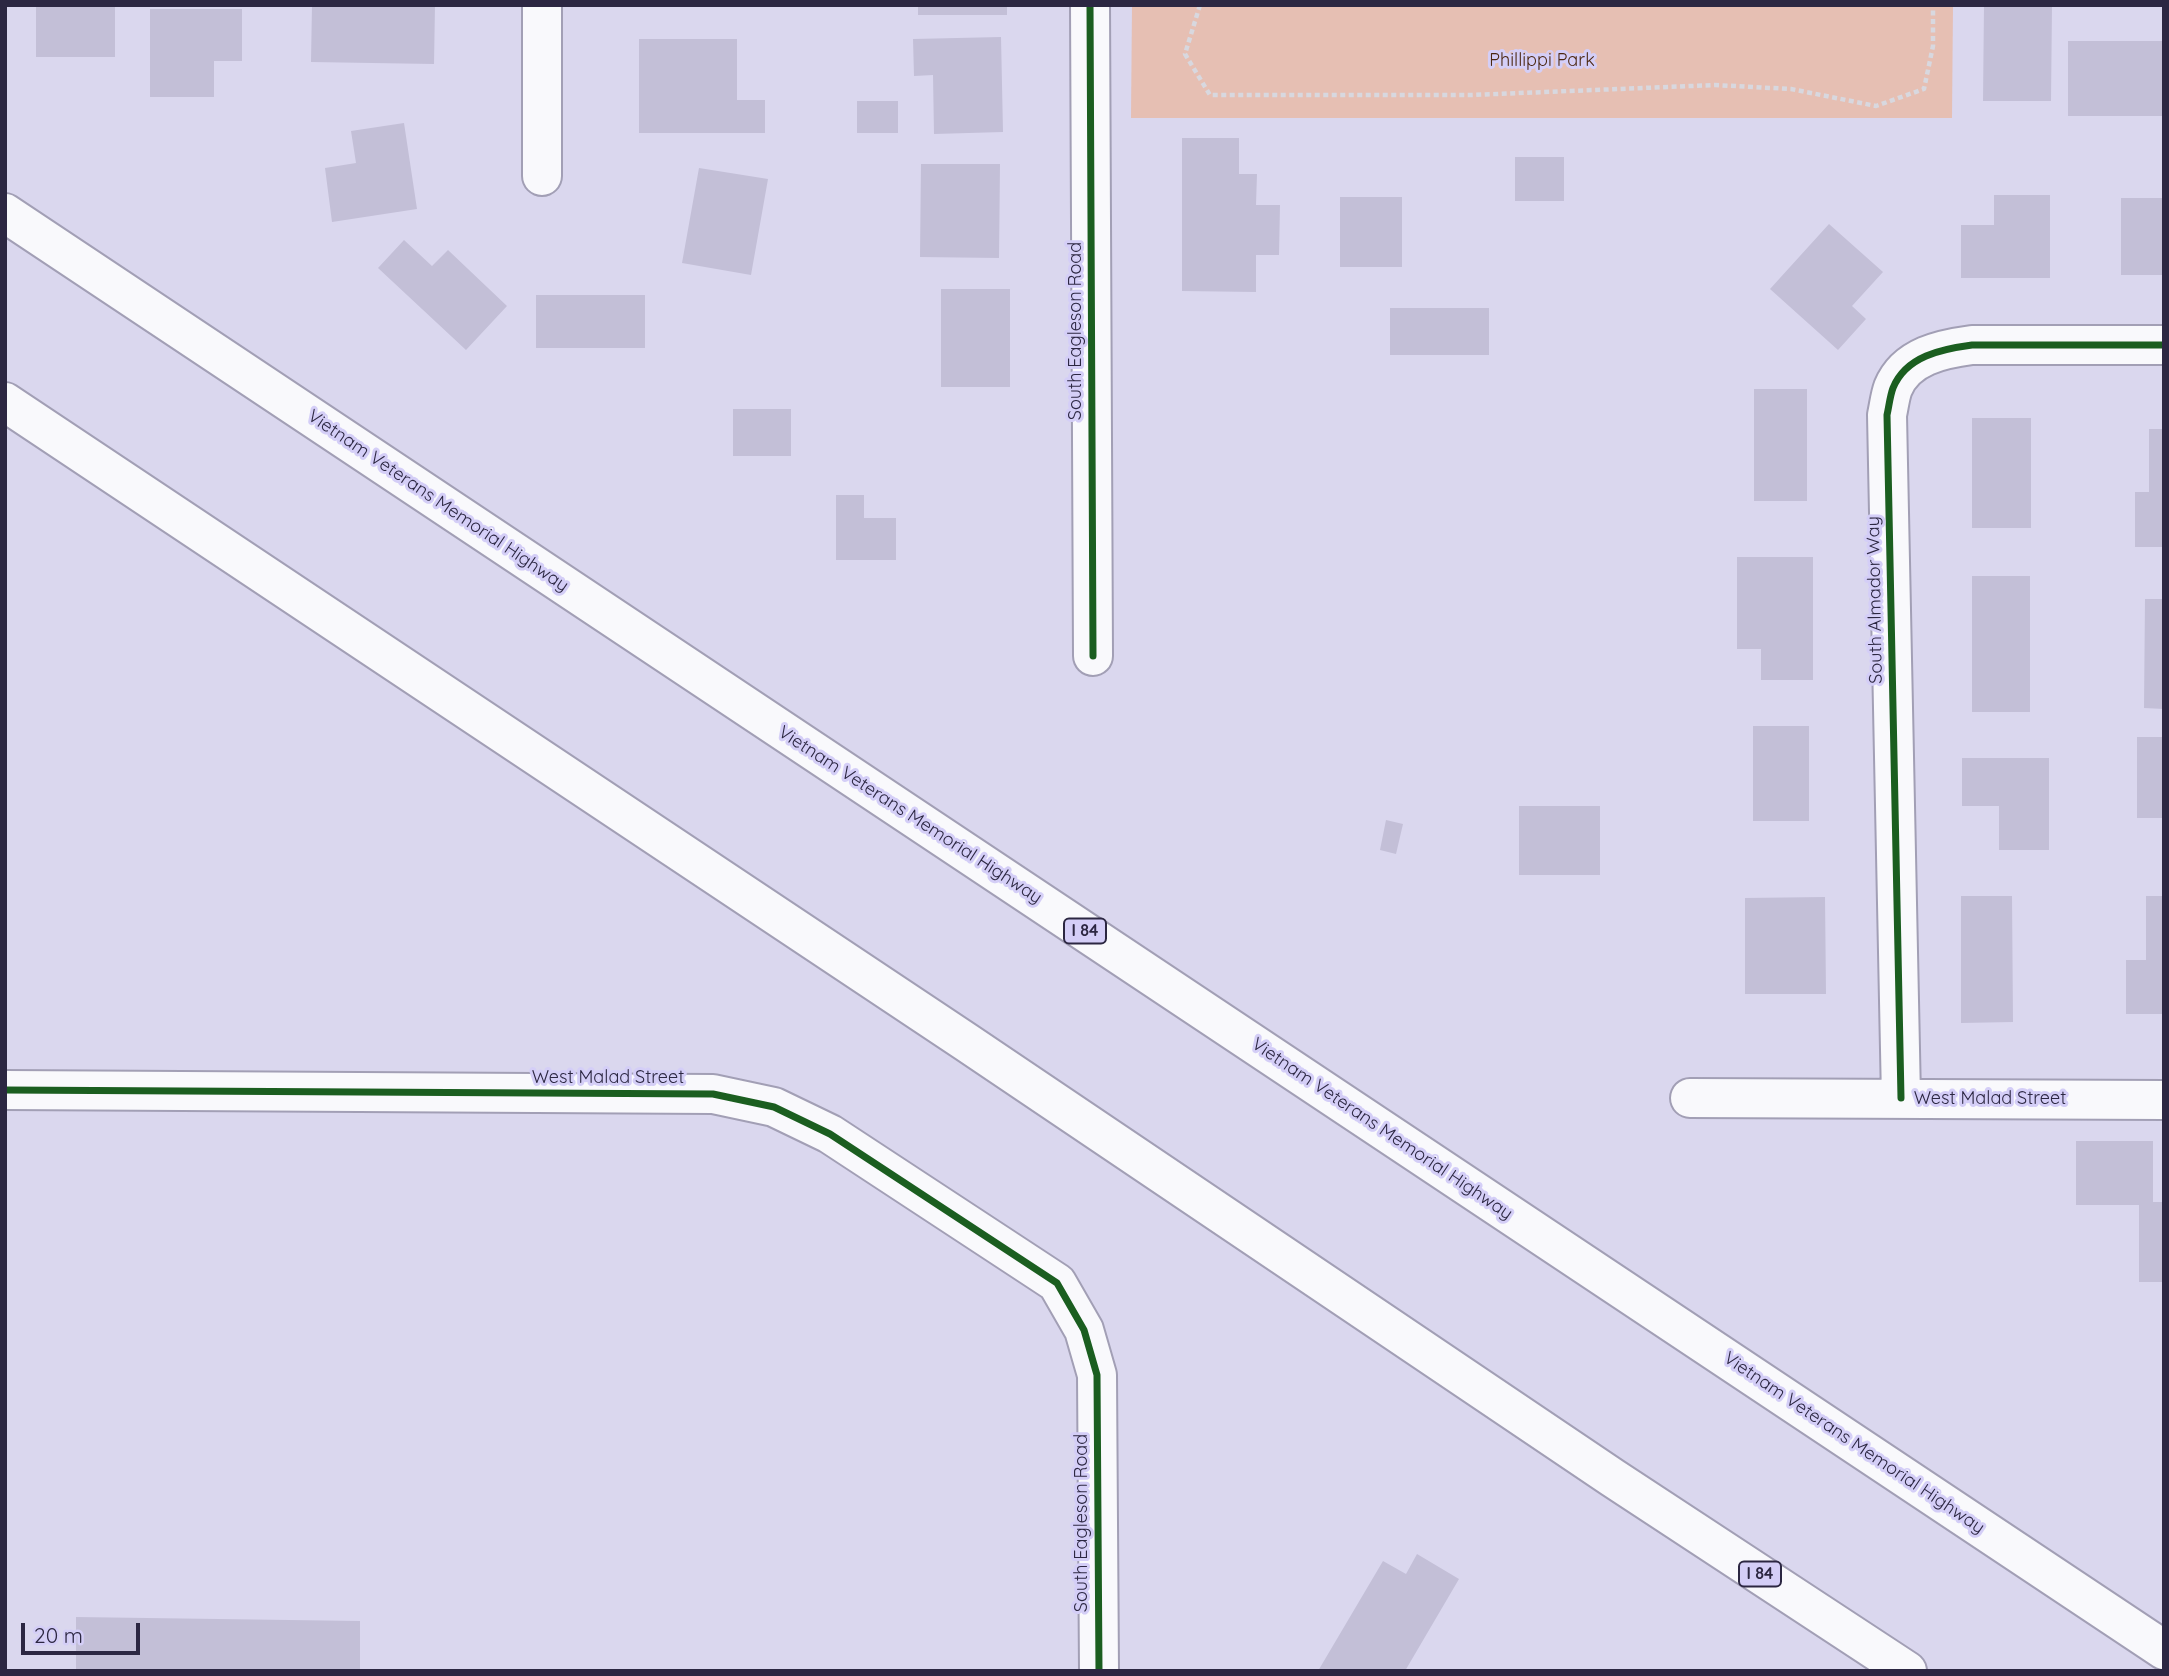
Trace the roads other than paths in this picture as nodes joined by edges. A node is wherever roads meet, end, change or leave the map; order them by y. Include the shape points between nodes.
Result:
1 (542, 5) edge
2 (1090, 5) edge
3 (542, 176) dead end
4 (5, 213) edge
5 (2164, 345) edge
6 (5, 402) edge
7 (1093, 656) dead end
8 (5, 1090) edge
9 (1690, 1098) dead end
10 (1901, 1098) junction
11 (2164, 1100) edge
12 (1097, 1375) joint
13 (1613, 1478) junction
14 (2164, 1650) edge
15 (1099, 1671) edge
16 (1861, 1671) edge
17 (1907, 1671) edge

1 - 3 main road
2 - 7 main road, South Eagleson Road
4 - 14 main road, Vietnam Veterans Memorial Highway / I 84
5 - 10 main road, South Almador Way via 1942,349 1911,363 1894,386 1887,415
6 - 13 main road, I 84
8 - 12 main road, West Malad Street via 713,1094 774,1107 830,1134 1057,1283 1084,1330
9 - 10 main road, West Malad Street
10 - 11 main road, West Malad Street
12 - 15 main road, South Eagleson Road
13 - 16 main road
13 - 17 main road, I 84

